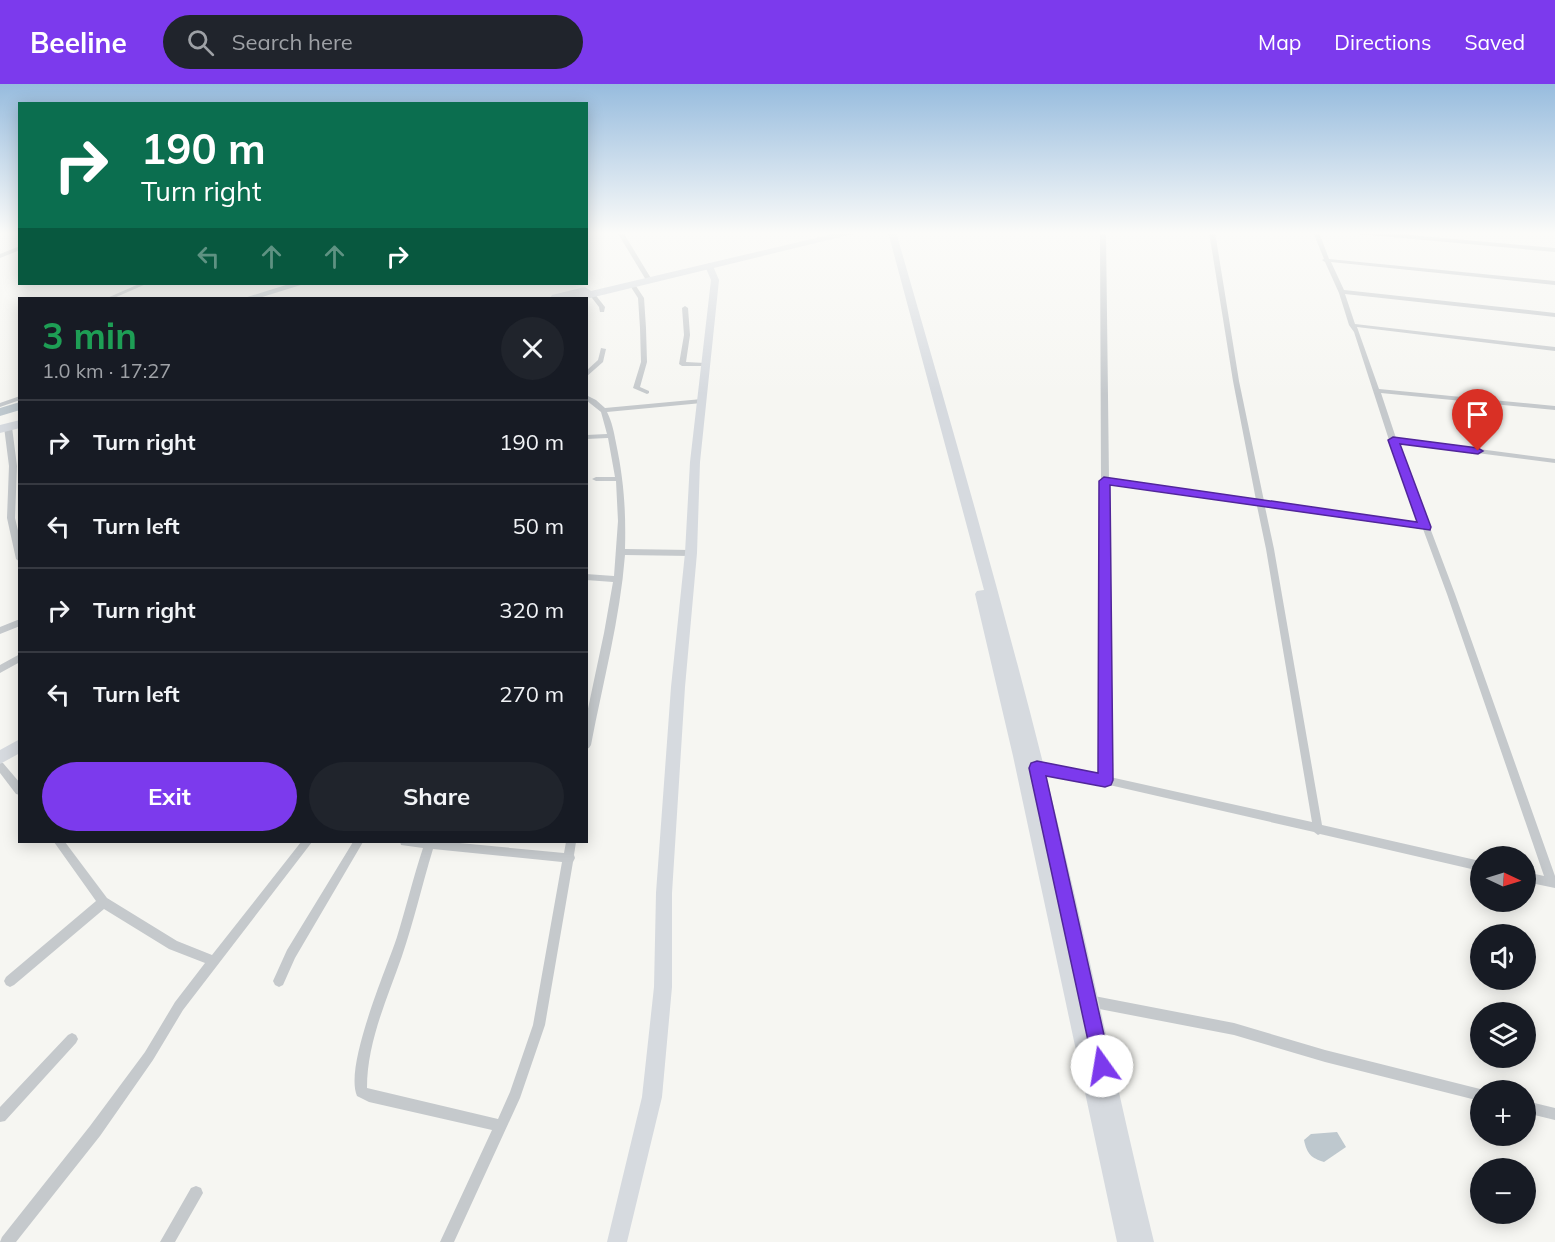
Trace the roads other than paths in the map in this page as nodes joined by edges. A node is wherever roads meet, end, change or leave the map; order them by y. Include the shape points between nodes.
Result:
1 (138, 286) edge
2 (610, 286) edge
3 (624, 286) edge
4 (633, 286) edge
5 (714, 286) edge
6 (904, 286) edge
7 (1103, 286) edge
8 (1221, 286) edge
9 (1339, 286) edge
10 (1342, 292) junction
11 (592, 294) junction
12 (112, 297) edge
13 (561, 297) edge
14 (578, 297) edge
15 (685, 308) dead end
16 (602, 311) dead end
17 (1555, 315) edge
18 (1352, 325) junction
19 (603, 349) dead end
20 (1555, 350) edge
21 (705, 365) junction
22 (588, 373) edge
23 (1378, 391) junction
24 (647, 393) dead end
25 (588, 398) edge
26 (18, 399) edge
27 (702, 401) junction
28 (0, 405) edge
29 (1555, 408) edge
30 (605, 410) junction
31 (9, 424) edge
32 (611, 436) junction
33 (588, 437) edge
34 (1393, 440) junction
35 (1555, 461) edge
36 (596, 479) dead end
37 (620, 479) junction
38 (1104, 481) junction
39 (1260, 503) junction
40 (10, 518) junction
41 (0, 523) edge
42 (1425, 527) junction
43 (18, 544) edge
44 (621, 552) junction
45 (691, 553) junction
46 (588, 577) edge
47 (618, 579) junction
48 (18, 623) edge
49 (0, 631) edge
50 (18, 658) edge
51 (0, 669) edge
52 (588, 735) edge
53 (18, 746) edge
54 (0, 758) edge
55 (0, 766) edge
56 (1032, 772) junction
57 (1105, 780) junction
58 (18, 788) edge
59 (1318, 830) junction
60 (60, 843) edge
61 (306, 843) edge
62 (357, 843) edge
63 (413, 843) edge
64 (571, 843) edge
65 (429, 845) junction
66 (570, 858) junction
67 (1470, 864) edge
68 (1536, 879) edge
69 (1554, 883) edge
70 (103, 902) junction
71 (214, 961) junction
72 (10, 981) dead end
73 (279, 981) dead end
74 (1087, 1001) junction
75 (72, 1039) dead end
76 (1470, 1092) edge
77 (1536, 1109) edge
78 (2, 1111) edge
79 (1555, 1114) edge
80 (501, 1126) junction
81 (196, 1193) dead end
82 (7, 1242) edge
83 (167, 1242) edge
84 (447, 1242) edge
85 (617, 1242) edge
86 (1127, 1242) edge
87 (1144, 1242) edge

1 - 12 street
2 - 13 highway
3 - 11 highway
4 - 24 street via 641,298 644,328 644,362 636,388
5 - 21 street
6 - 56 street
7 - 38 street
8 - 39 street
9 - 10 street
10 - 17 street
10 - 18 street
11 - 14 highway
11 - 16 street
15 - 21 street via 687,335 682,364
18 - 20 street
18 - 23 street
19 - 22 street via 601,361
21 - 27 street
23 - 29 street
23 - 34 street
25 - 30 street
26 - 28 street
27 - 30 street
27 - 45 street
30 - 32 street
31 - 40 street via 13,466
32 - 33 street
32 - 37 street
34 - 35 street
34 - 42 street
36 - 37 street
37 - 44 street
38 - 39 street
38 - 57 street
39 - 42 street
39 - 59 street
40 - 41 street
40 - 43 street
42 - 69 street
44 - 45 street
44 - 47 street
45 - 85 street via 678,687 664,893 663,987 652,1097
46 - 47 street
47 - 52 street
48 - 49 street
50 - 51 street
53 - 54 street
55 - 58 street
56 - 57 street
56 - 74 street
56 - 86 street via 1078,1023
57 - 59 street
59 - 67 street
60 - 70 street
61 - 71 street
62 - 73 street
63 - 65 street
64 - 66 street
65 - 66 street
65 - 80 street via 367,1043 361,1092
66 - 80 street via 539,1025
68 - 69 street
70 - 71 street via 172,945
70 - 72 street
71 - 82 street via 94,1131
74 - 76 street via 1234,1029
74 - 87 street
75 - 78 street
77 - 79 street
80 - 84 street
81 - 83 street

